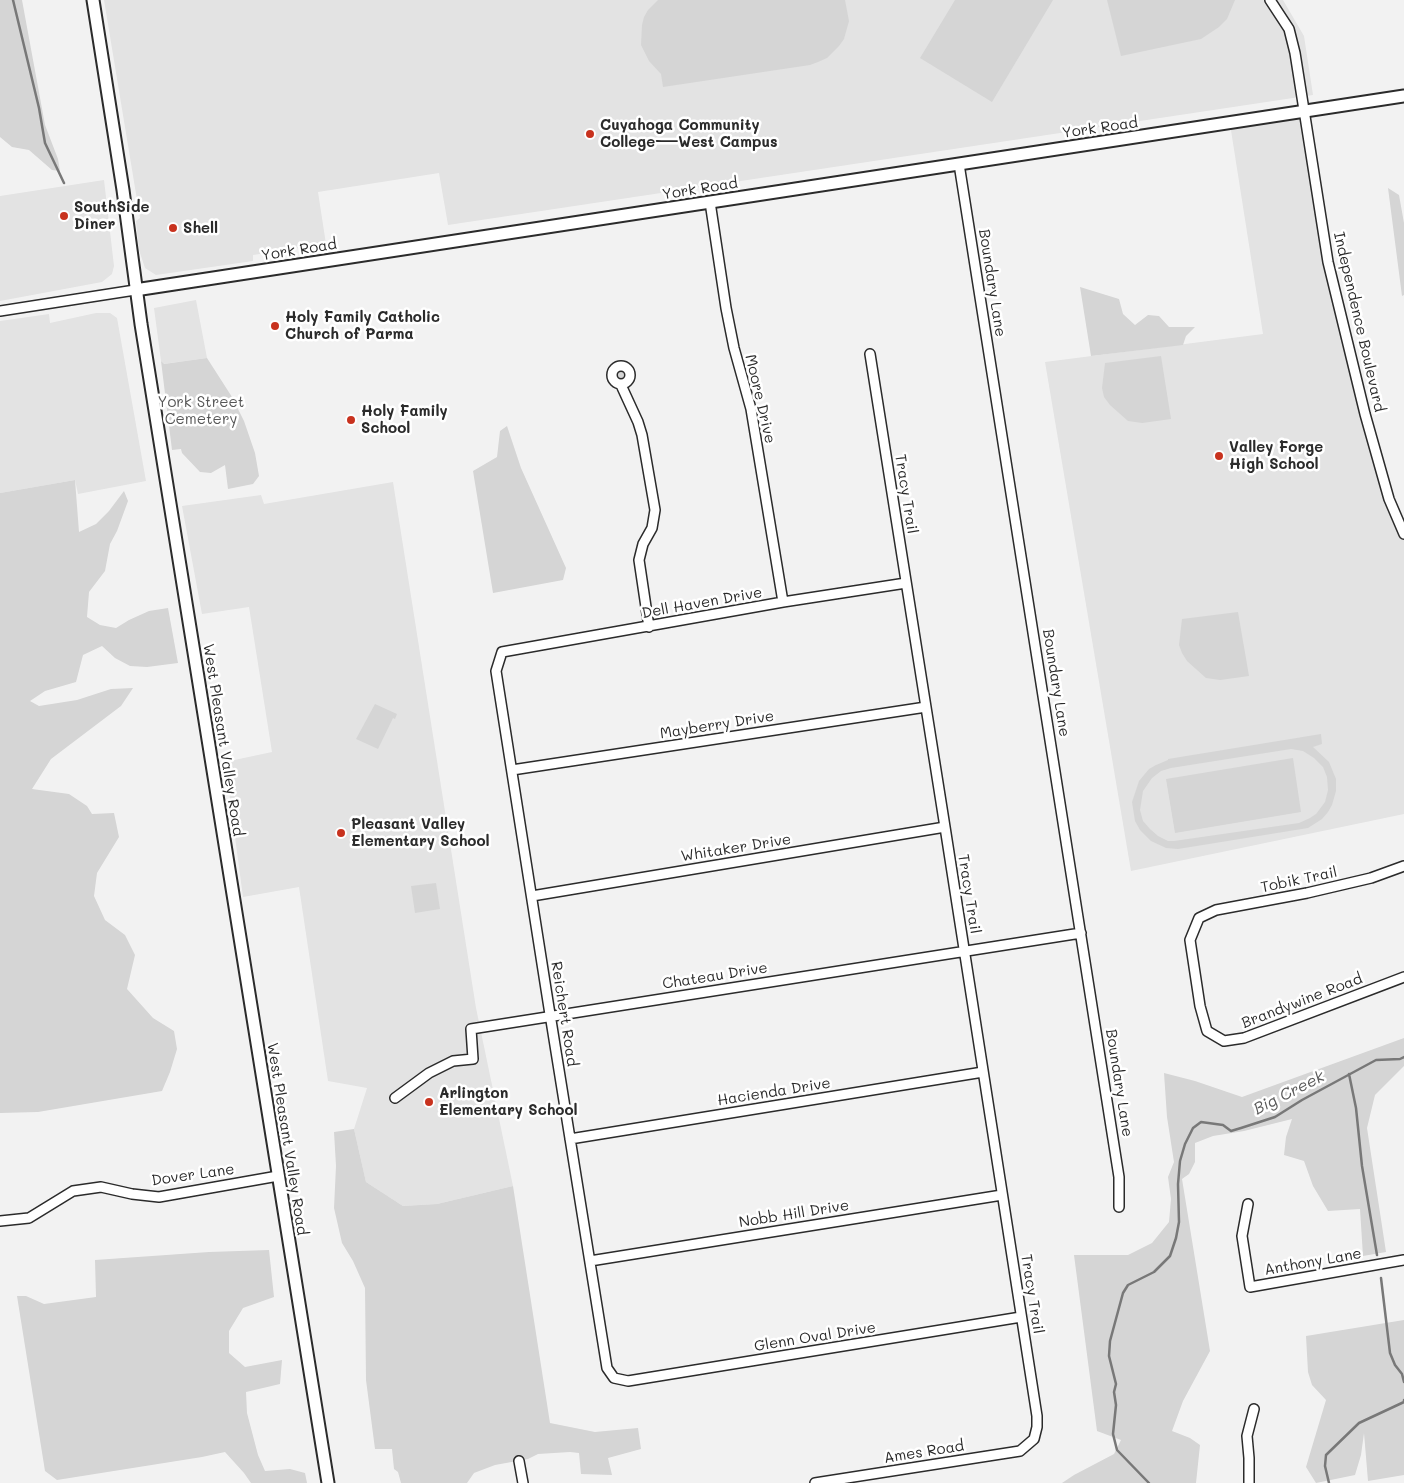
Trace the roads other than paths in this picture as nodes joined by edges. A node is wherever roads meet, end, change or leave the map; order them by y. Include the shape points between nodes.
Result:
1 (93, 0) edge
2 (1270, 0) edge
3 (1404, 96) edge
4 (1305, 112) junction
5 (959, 164) junction
6 (710, 202) junction
7 (135, 290) junction
8 (0, 311) edge
9 (870, 354) dead end
10 (621, 385) dead end
11 (1404, 534) edge
12 (906, 583) junction
13 (783, 602) junction
14 (649, 627) junction
15 (502, 652) joint
16 (926, 707) junction
17 (512, 770) junction
18 (945, 828) junction
19 (1404, 866) edge
20 (532, 896) junction
21 (1199, 918) joint
22 (1081, 933) junction
23 (964, 951) junction
24 (1404, 977) edge
25 (550, 1016) junction
26 (983, 1072) junction
27 (395, 1098) dead end
28 (570, 1139) junction
29 (278, 1176) junction
30 (1002, 1195) junction
31 (1248, 1204) dead end
32 (1119, 1207) dead end
33 (0, 1221) edge
34 (1404, 1260) edge
35 (590, 1261) junction
36 (1021, 1318) junction
37 (614, 1378) joint
38 (1254, 1409) dead end
39 (1034, 1439) joint
40 (519, 1461) dead end
41 (328, 1483) edge
42 (523, 1483) edge
43 (815, 1483) edge
44 (1249, 1483) edge

1 - 7 main road, West Pleasant Valley Road
2 - 4 street, Independence Boulevard via 1289,29
3 - 4 main road, York Road
4 - 5 main road, York Road
4 - 11 street, Independence Boulevard via 1332,278 1389,498
5 - 6 main road, York Road
5 - 22 street, Boundary Lane
6 - 7 main road, York Road
6 - 13 street, Moore Drive via 726,308 751,409
7 - 8 street, York Road
7 - 29 main road, West Pleasant Valley Road
9 - 12 street, Tracy Trail
10 - 14 street via 642,435 655,510 652,528 639,560
12 - 13 street, Dell Haven Drive
12 - 16 street, Tracy Trail
13 - 14 street, Dell Haven Drive
14 - 15 street, Dell Haven Drive
15 - 17 street, Reichert Road via 496,671
16 - 17 street, Mayberry Drive
16 - 18 street, Tracy Trail
17 - 20 street, Reichert Road
18 - 20 street, Whitaker Drive
18 - 23 street, Tracy Trail
19 - 21 street, Tobik Trail via 1371,878 1307,893 1216,910
20 - 25 street, Reichert Road
21 - 24 street, Brandywine Road via 1190,940 1200,1006 1207,1031 1224,1041 1244,1038
22 - 23 street, Chateau Drive
22 - 32 street, Boundary Lane via 1119,1177
23 - 25 street, Chateau Drive
23 - 26 street, Tracy Trail
25 - 27 street, Chateau Drive via 471,1029 474,1059 453,1061 429,1073
25 - 28 street, Reichert Road
26 - 28 street, Hacienda Drive
26 - 30 street, Tracy Trail
28 - 35 street, Reichert Road
29 - 33 street, Dover Lane via 159,1197 102,1187 73,1191 29,1218
29 - 41 main road, West Pleasant Valley Road
30 - 35 street, Nobb Hill Drive
30 - 36 street, Tracy Trail
31 - 34 street, Anthony Lane via 1242,1236 1250,1287
35 - 37 street, Reichert Road via 607,1368
36 - 37 street, Glenn Oval Drive via 628,1381
36 - 39 street, Tracy Trail via 1037,1416
38 - 44 street via 1247,1436
39 - 43 street, Ames Road via 1020,1451
40 - 42 street

